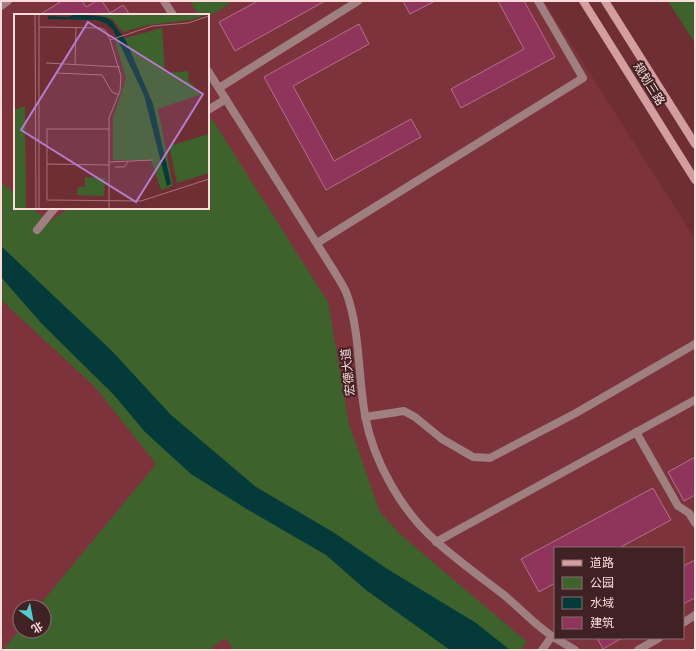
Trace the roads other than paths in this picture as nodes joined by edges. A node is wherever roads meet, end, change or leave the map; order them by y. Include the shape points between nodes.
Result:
1 (8, 1) edge
2 (164, 1) edge
3 (358, 1) edge
4 (538, 1) edge
5 (583, 1) edge
6 (605, 1) edge
7 (1, 6) edge
8 (172, 14) edge
9 (209, 73) edge
10 (219, 88) junction
11 (226, 99) junction
12 (209, 109) edge
13 (695, 144) edge
14 (695, 180) edge
15 (54, 209) edge
16 (37, 230) dead end
17 (317, 243) junction
18 (695, 344) edge
19 (695, 400) edge
20 (365, 417) junction
21 (636, 432) junction
22 (695, 523) edge
23 (436, 542) junction
24 (695, 615) edge
25 (684, 622) edge
26 (554, 637) edge
27 (557, 639) edge
28 (657, 639) edge
29 (542, 650) edge
30 (574, 650) edge
31 (638, 650) edge

1 - 7 street
2 - 8 street
3 - 10 street
4 - 17 street via 583,78
5 - 14 main road, 规划三路
6 - 13 main road, 规划三路
9 - 10 street, 宏德大道
10 - 11 street, 宏德大道
11 - 12 street
11 - 17 street, 宏德大道
15 - 16 street
17 - 20 street, 宏德大道 via 346,292 356,333
18 - 20 street via 576,413 490,458 473,457 442,439 404,411
19 - 21 street
20 - 23 street, 宏德大道 via 375,450 395,490 414,519
21 - 22 street via 678,506 689,513
21 - 23 street
23 - 26 street, 宏德大道
24 - 25 street
26 - 29 street
27 - 30 street, 宏德大道
28 - 31 street

